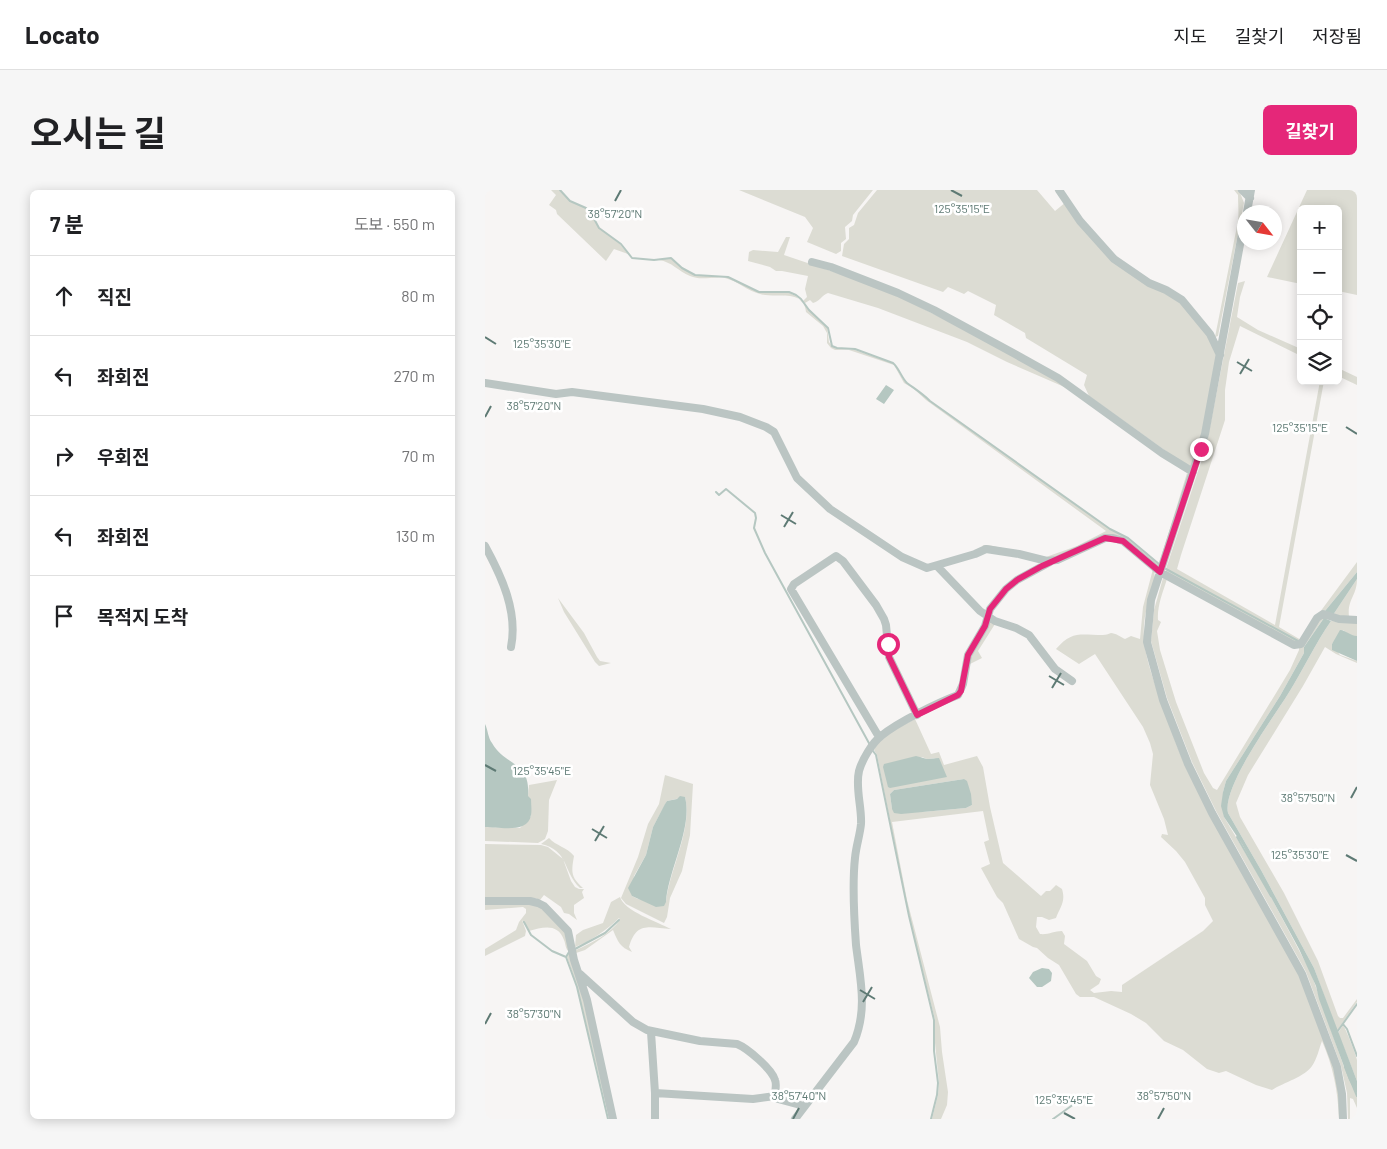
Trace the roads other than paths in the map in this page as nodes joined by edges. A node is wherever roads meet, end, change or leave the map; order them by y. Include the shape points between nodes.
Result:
1 (1059, 190) edge
2 (1242, 190) edge
3 (1250, 194) edge
4 (1240, 250) edge
5 (812, 262) dead end
6 (1220, 356) junction
7 (485, 383) edge
8 (1193, 472) junction
9 (485, 546) edge
10 (1053, 561) junction
11 (937, 566) junction
12 (1160, 572) junction
13 (988, 616) junction
14 (1357, 620) edge
15 (511, 647) dead end
16 (1072, 681) dead end
17 (917, 715) junction
18 (879, 737) junction
19 (485, 900) edge
20 (579, 972) junction
21 (651, 1032) junction
22 (655, 1093) junction
23 (775, 1096) junction
24 (804, 1106) junction
25 (613, 1119) edge
26 (655, 1119) edge
27 (795, 1119) edge
28 (1343, 1119) edge

1 - 6 street via 1079,221 1114,259 1182,300 1210,334
2 - 3 street
4 - 6 street
5 - 8 street via 898,293 1015,354 1058,378
6 - 8 street via 1205,434
7 - 11 street via 556,394 572,392 703,409 754,422 774,432 797,478 831,509 902,556 927,568
8 - 12 street
9 - 15 street via 508,599 513,629
10 - 11 street via 986,549
10 - 12 street via 1105,538 1113,538 1123,541
10 - 13 street via 1006,589
11 - 13 street
12 - 14 street via 1294,645 1301,644 1323,614
12 - 28 street via 1149,609 1147,642 1163,700 1188,764 1212,813 1302,974 1337,1067
13 - 16 street via 1029,635 1055,669
13 - 17 street via 968,655 961,691
17 - 18 street
17 - 18 street via 889,657 884,618 843,561 833,557 791,589
18 - 24 street via 861,766 858,778 861,825 854,877 863,992 858,1033
19 - 20 street via 530,901 544,906 568,930
20 - 21 street via 633,1022
20 - 25 street
21 - 22 street
21 - 23 street via 744,1047 772,1074
22 - 23 street via 753,1099
22 - 26 street
23 - 24 street
24 - 27 street

